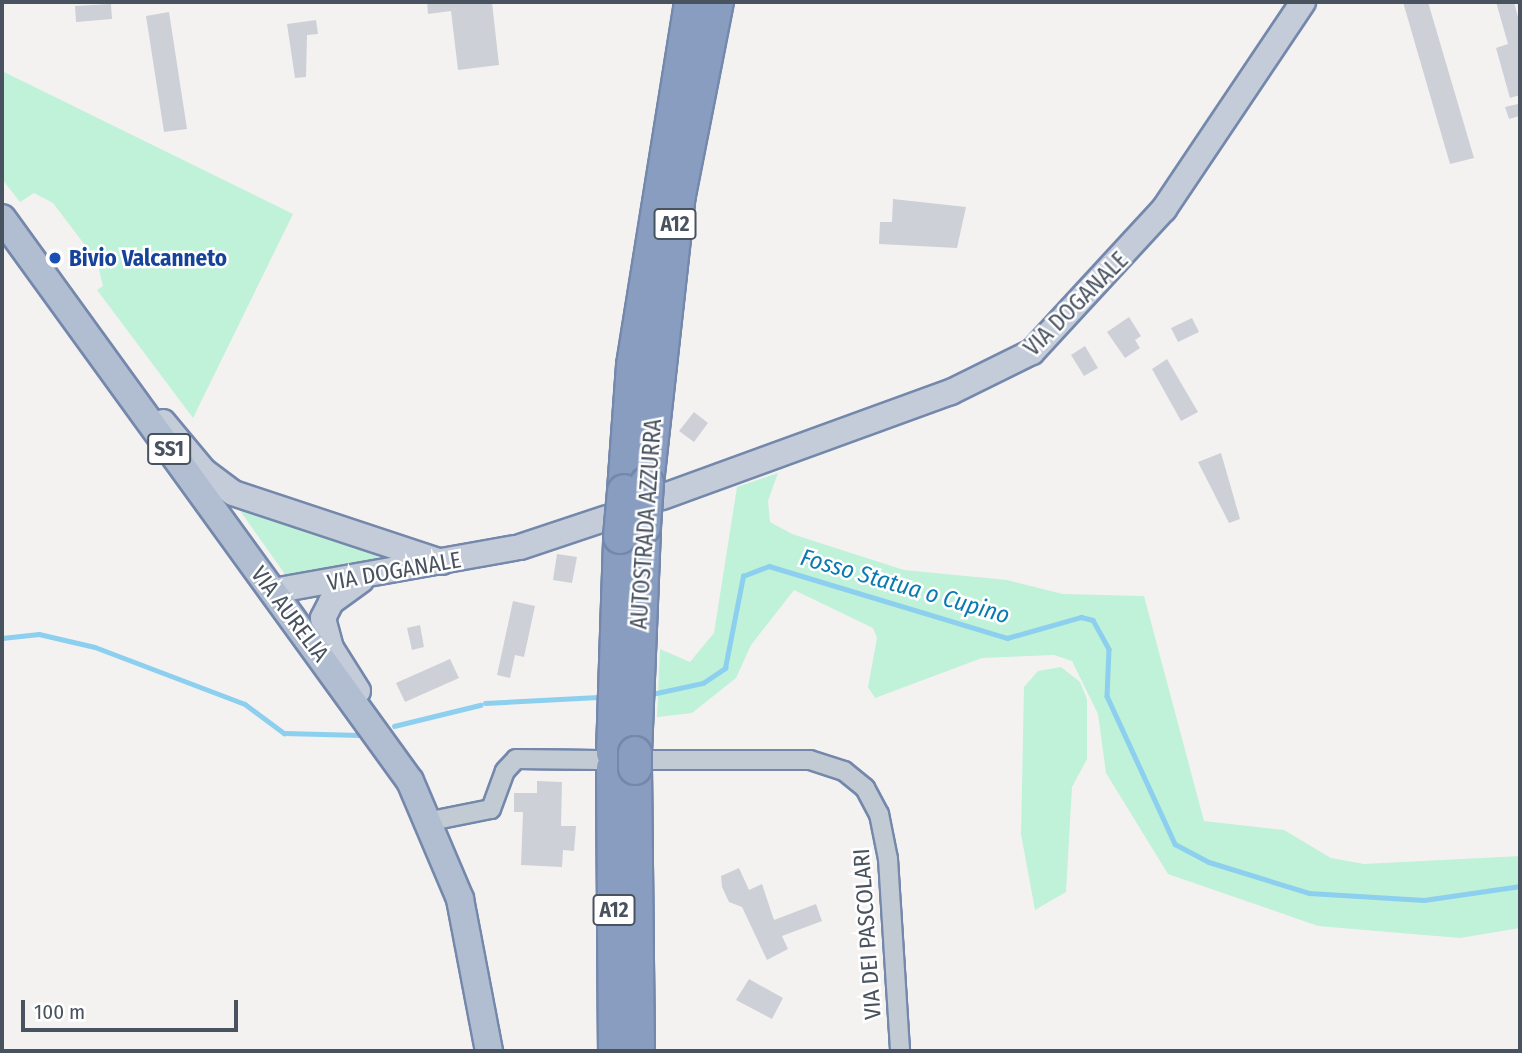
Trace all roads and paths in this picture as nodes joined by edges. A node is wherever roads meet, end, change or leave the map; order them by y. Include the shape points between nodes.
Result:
1 (691, 2) edge
2 (717, 2) edge
3 (1303, 2) edge
4 (2, 218) edge
5 (66, 306) junction
6 (644, 490) junction
7 (623, 527) junction
8 (442, 562) junction
9 (368, 575) junction
10 (273, 591) junction
11 (366, 716) junction
12 (624, 755) junction
13 (431, 821) junction
14 (489, 1051) edge
15 (615, 1051) edge
16 (638, 1051) edge
17 (900, 1051) edge

1 - 6 highway, AUTOSTRADA AZZURRA / A12 via 638,326
2 - 6 highway, AUTOSTRADA AZZURRA / A12 via 679,195
3 - 6 main road, VIA DOGANALE via 1164,209 1032,352 951,392
4 - 5 main road, VIA AURELIA / SS1
5 - 8 main road via 220,485 258,505
5 - 10 main road, VIA AURELIA / SS1
6 - 7 highway, AUTOSTRADA AZZURRA / A12, bridge
7 - 8 main road, VIA DOGANALE
7 - 12 highway, AUTOSTRADA AZZURRA / A12
8 - 9 main road, VIA DOGANALE
9 - 10 main road, VIA DOGANALE
9 - 11 main road via 331,601 323,618 328,643
10 - 11 main road, VIA AURELIA / SS1
11 - 13 main road, VIA AURELIA / SS1
12 - 13 street, VIA DEI PASCOLARI via 516,759 505,771 491,809
12 - 15 highway, AUTOSTRADA AZZURRA / A12
12 - 16 highway, AUTOSTRADA AZZURRA / A12
12 - 17 street, VIA DEI PASCOLARI via 803,759 838,768 862,785 877,810 887,848
13 - 14 main road, VIA AURELIA / SS1 via 473,943

